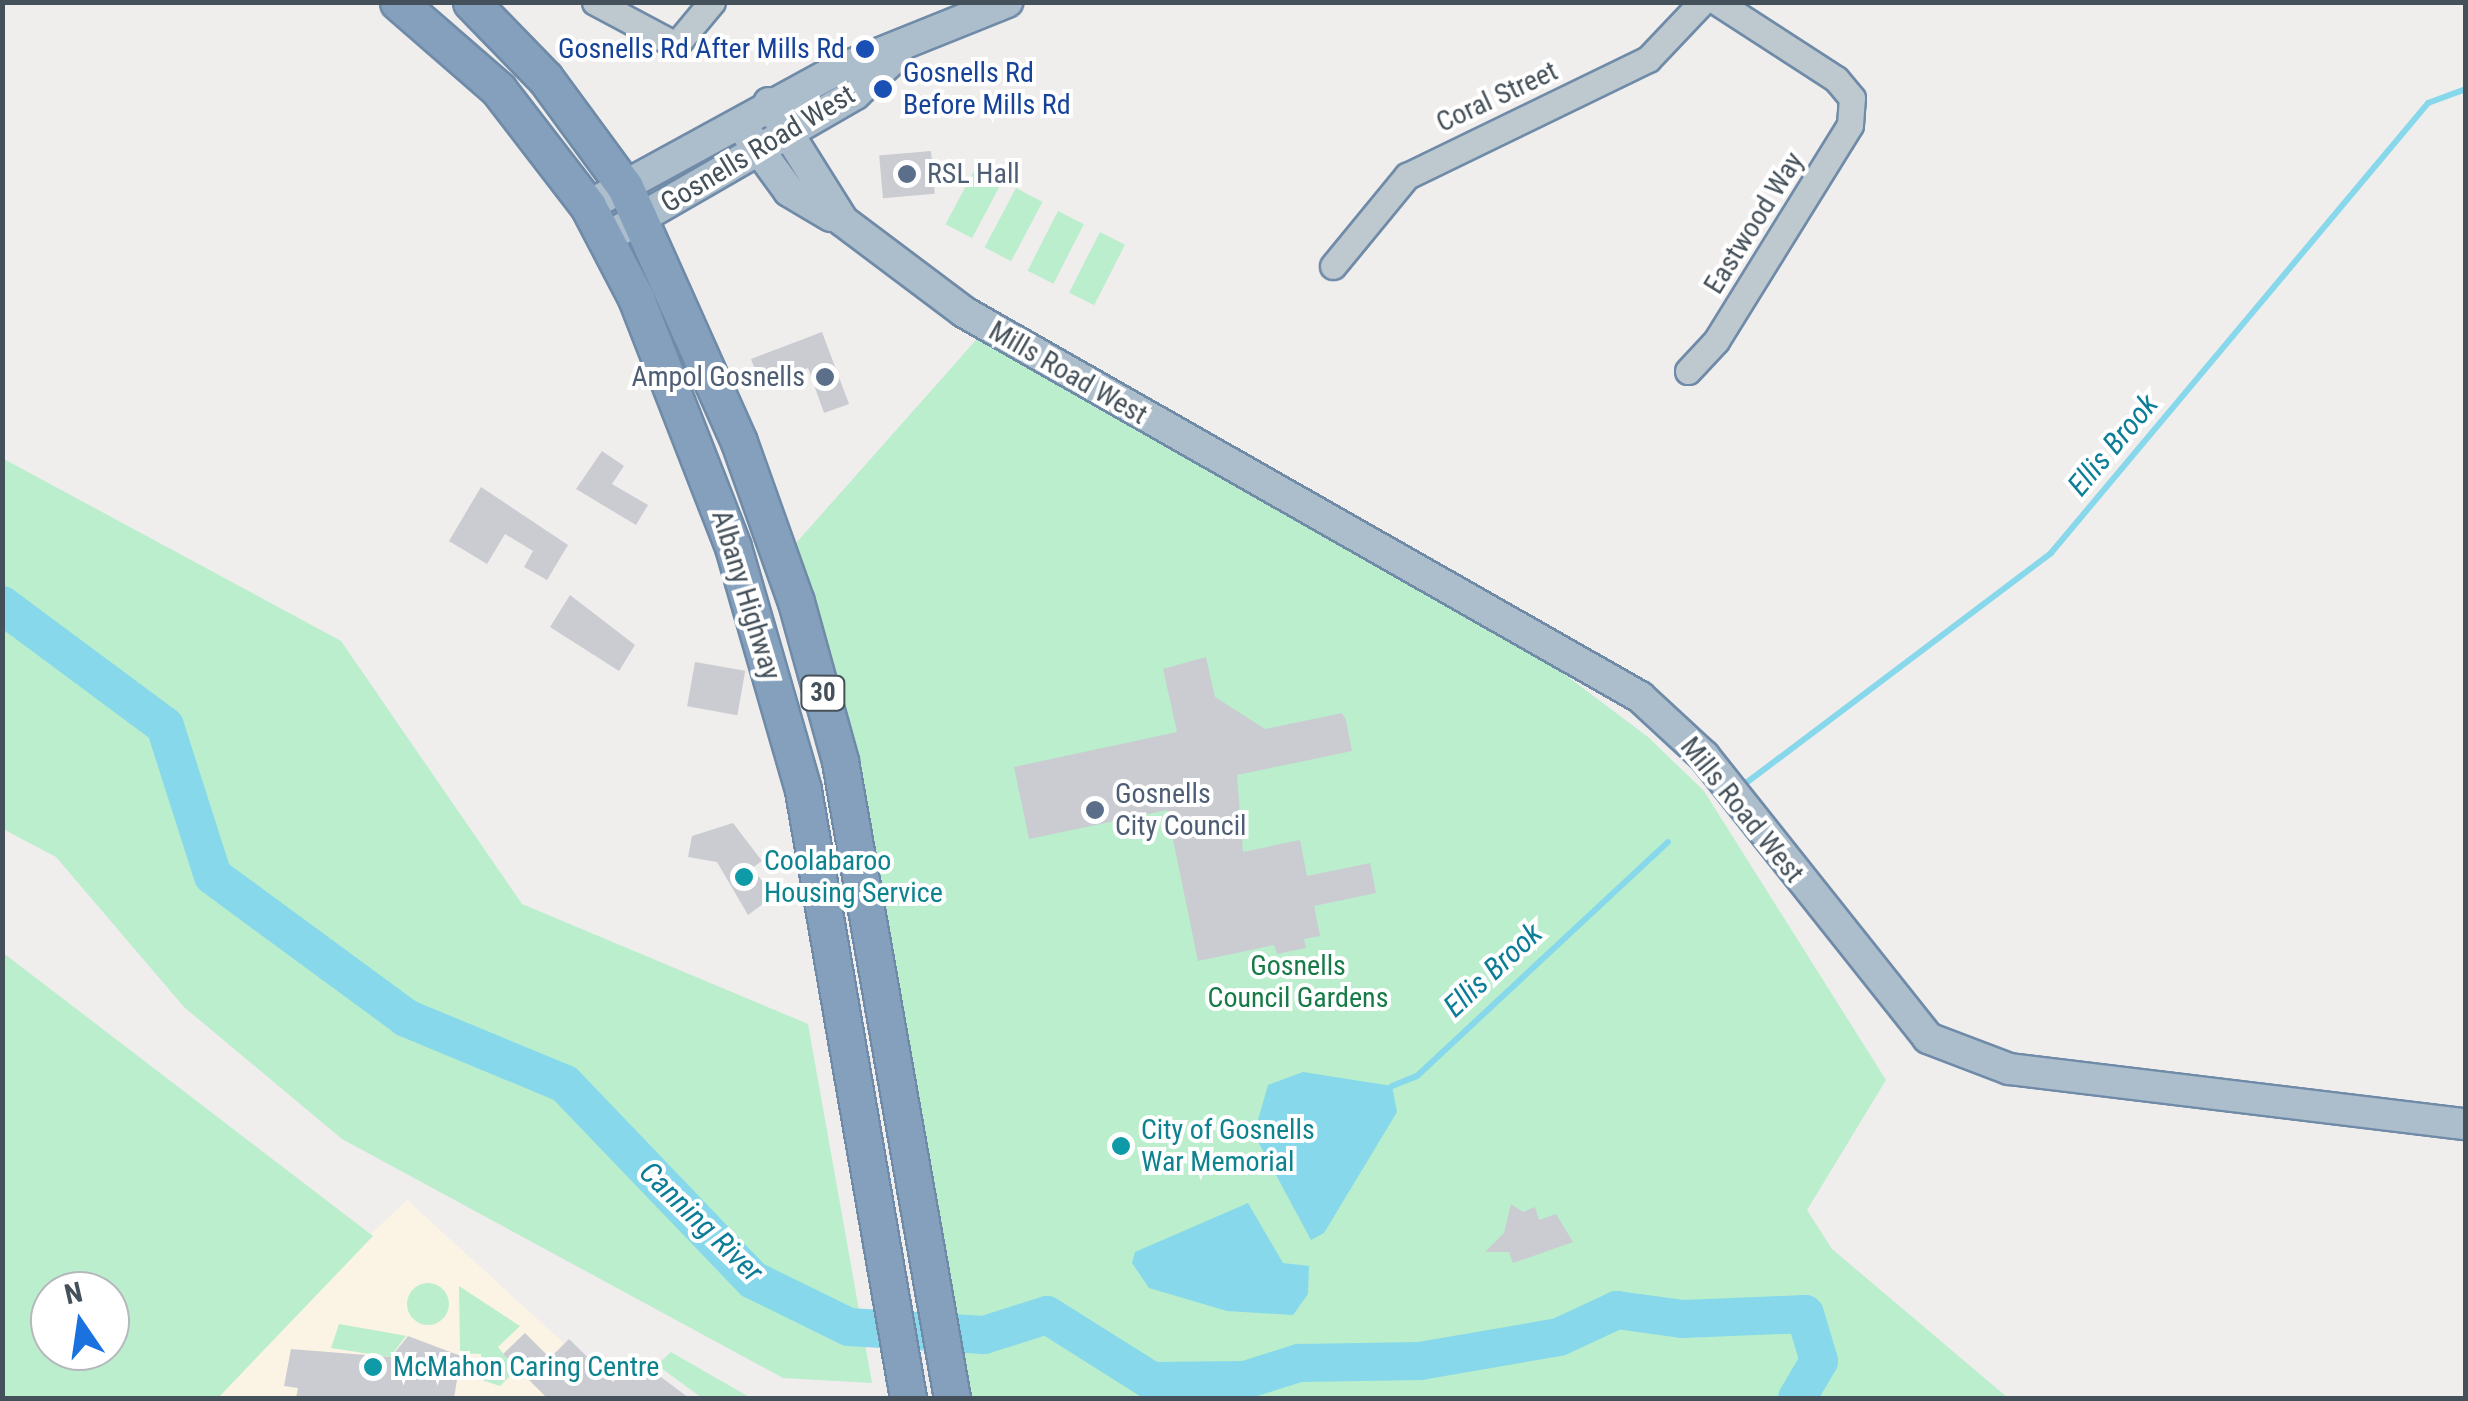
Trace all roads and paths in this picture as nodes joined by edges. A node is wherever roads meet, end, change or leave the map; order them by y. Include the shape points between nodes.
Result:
1 (398, 2) edge
2 (471, 2) edge
3 (595, 2) edge
4 (712, 2) edge
5 (1007, 2) edge
6 (1702, 2) edge
7 (1718, 2) edge
8 (428, 14) edge
9 (903, 49) junction
10 (768, 103) junction
11 (740, 119) junction
12 (786, 133) junction
13 (757, 149) junction
14 (625, 188) junction
15 (588, 206) junction
16 (640, 220) junction
17 (843, 221) junction
18 (606, 238) junction
19 (1333, 266) dead end
20 (1688, 372) dead end
21 (810, 648) junction
22 (818, 875) junction
23 (2466, 1124) edge
24 (908, 1398) edge
25 (952, 1398) edge

1 - 8 highway, Albany Highway / 30
2 - 14 highway, Albany Highway / 30 via 546,78
3 - 4 street via 676,45
5 - 9 main road, Gosnells Road West
6 - 19 street, Coral Street via 1648,59 1408,176
7 - 20 street, Eastwood Way via 1852,98 1850,125 1716,342
8 - 15 highway, Albany Highway / 30 via 498,89
9 - 10 main road, Gosnells Road West
9 - 12 main road, Gosnells Road West via 854,94
10 - 11 main road, Gosnells Road West
10 - 12 main road, Mills Road West
11 - 13 main road, Mills Road West
11 - 14 main road, Gosnells Road West
12 - 13 main road, Gosnells Road West
12 - 17 main road, Mills Road West
13 - 16 main road, Gosnells Road West
13 - 17 main road, Mills Road West via 789,190
14 - 15 main road, Gosnells Road West
14 - 16 highway, Albany Highway / 30
15 - 18 highway, Albany Highway / 30
16 - 18 main road, Gosnells Road West
16 - 21 highway, Albany Highway / 30 via 739,442
17 - 23 main road, Mills Road West via 1069,377 1640,697 1704,756 1928,1038 2009,1068
18 - 22 highway, Albany Highway / 30 via 734,547 802,790
21 - 22 highway via 792,679 820,820
21 - 25 highway, Albany Highway / 30 via 840,762
22 - 24 highway, Albany Highway / 30

